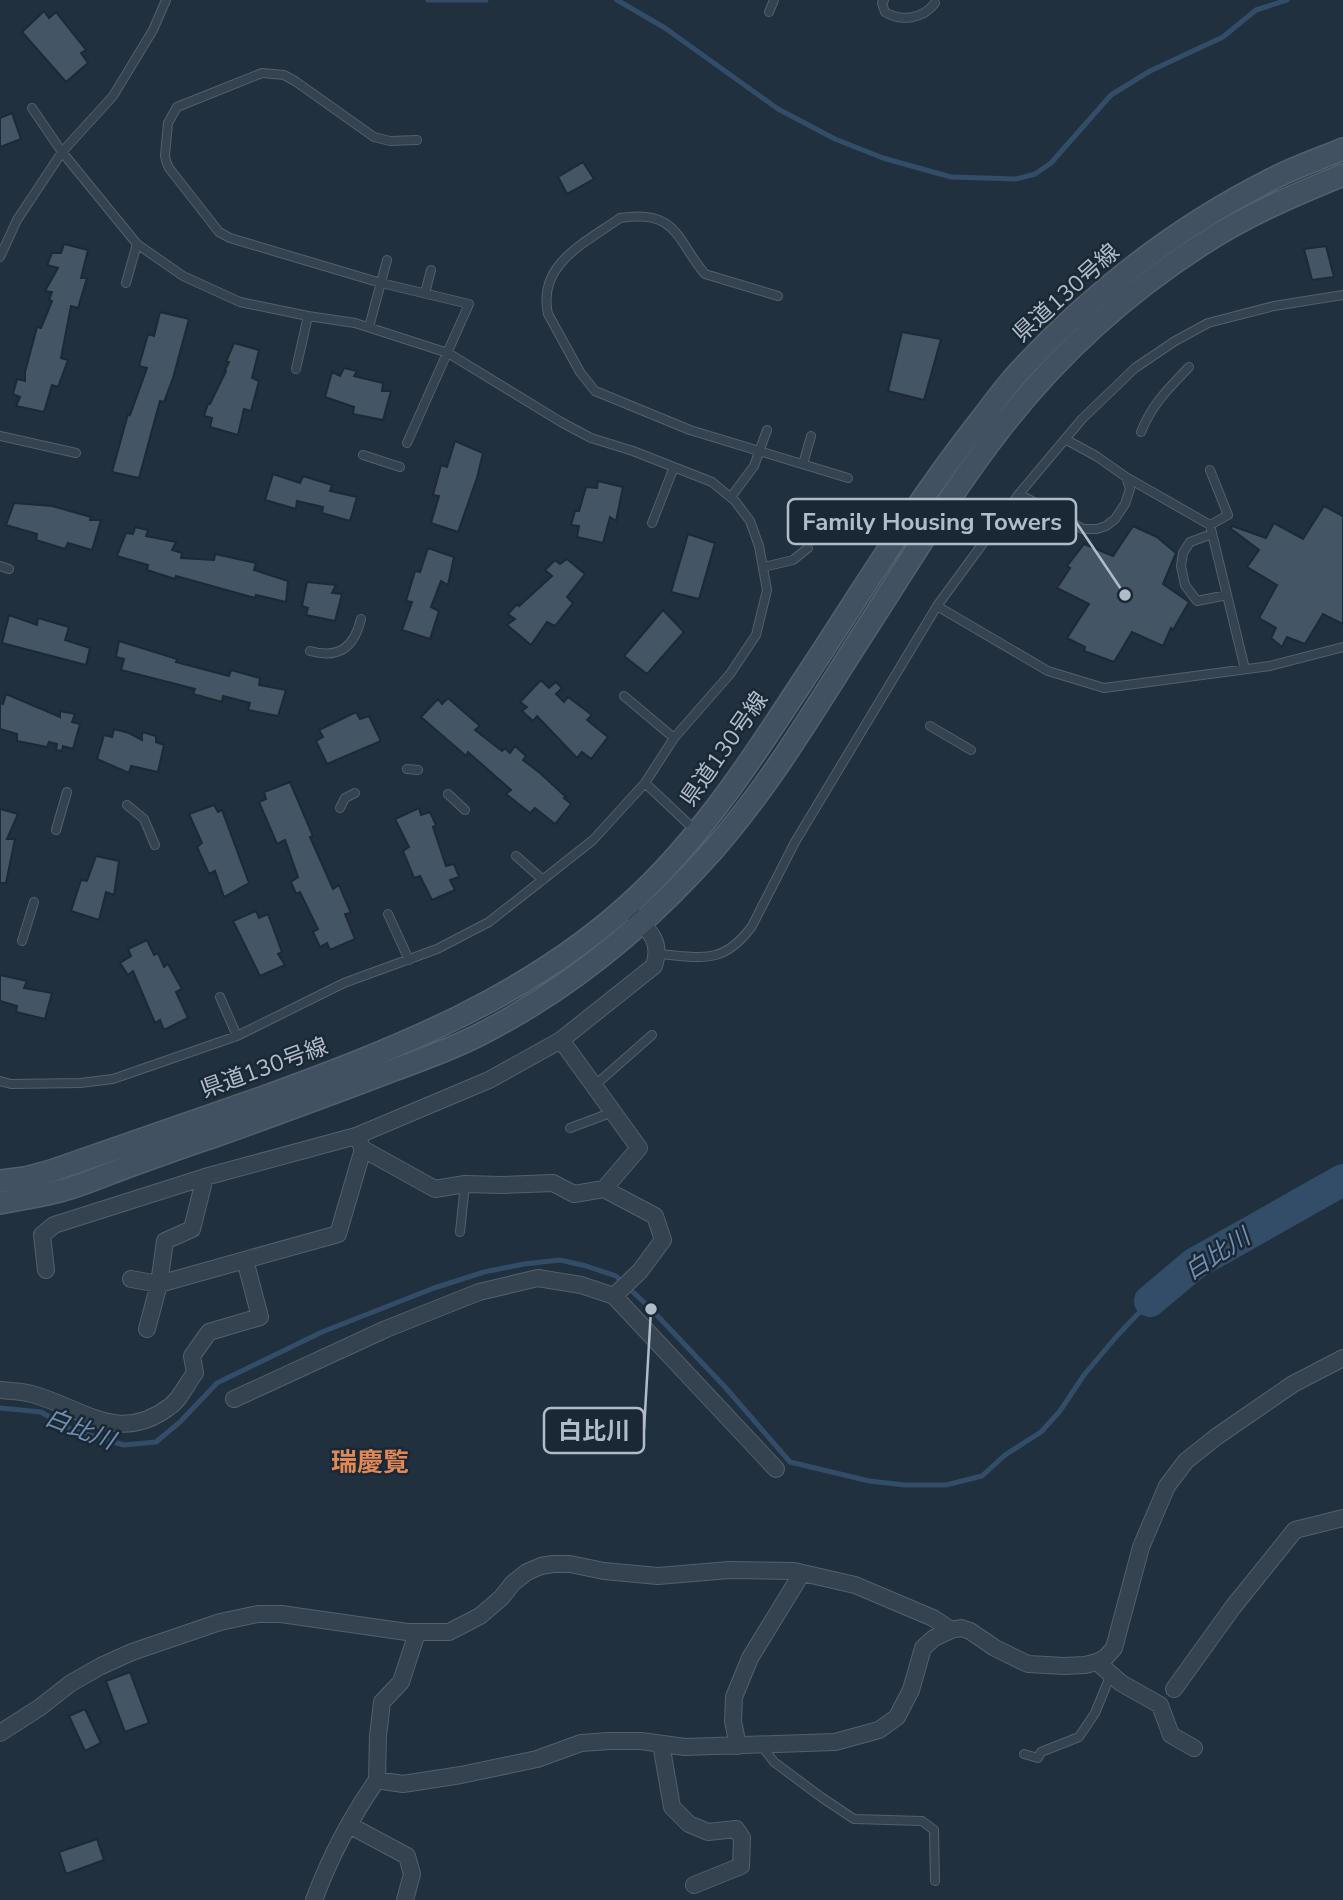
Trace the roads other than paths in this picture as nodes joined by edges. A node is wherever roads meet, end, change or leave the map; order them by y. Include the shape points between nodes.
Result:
1 (166, 0) edge
2 (774, 0) edge
3 (873, 0) edge
4 (883, 2) edge
5 (935, 3) dead end
6 (769, 12) dead end
7 (32, 108) dead end
8 (417, 140) dead end
9 (1343, 149) edge
10 (62, 152) junction
11 (1343, 175) edge
12 (137, 244) junction
13 (0, 257) edge
14 (387, 260) dead end
15 (431, 270) dead end
16 (126, 283) dead end
17 (381, 284) junction
18 (425, 293) junction
19 (1343, 295) edge
20 (778, 296) dead end
21 (308, 316) junction
22 (369, 327) junction
23 (448, 353) junction
24 (1189, 367) dead end
25 (296, 369) dead end
26 (767, 430) dead end
27 (1141, 432) dead end
28 (0, 436) edge
29 (811, 436) dead end
30 (1065, 439) junction
31 (407, 443) dead end
32 (760, 451) junction
33 (76, 453) dead end
34 (363, 455) dead end
35 (803, 464) junction
36 (400, 467) dead end
37 (674, 467) junction
38 (1210, 470) dead end
39 (1126, 477) junction
40 (848, 478) dead end
41 (1019, 494) junction
42 (731, 497) junction
43 (652, 523) dead end
44 (1211, 529) junction
45 (808, 548) dead end
46 (764, 567) junction
47 (1227, 595) junction
48 (937, 606) junction
49 (361, 619) dead end
50 (1343, 647) edge
51 (310, 651) dead end
52 (1245, 669) junction
53 (624, 696) dead end
54 (930, 726) dead end
55 (674, 738) junction
56 (971, 750) dead end
57 (407, 769) dead end
58 (418, 770) dead end
59 (645, 783) junction
60 (67, 792) dead end
61 (355, 793) dead end
62 (447, 794) dead end
63 (127, 805) dead end
64 (340, 808) dead end
65 (465, 810) dead end
66 (56, 830) dead end
67 (697, 832) junction
68 (155, 845) dead end
69 (716, 847) junction
70 (516, 856) dead end
71 (543, 880) junction
72 (34, 902) dead end
73 (626, 907) junction
74 (388, 914) dead end
75 (642, 924) junction
76 (22, 941) dead end
77 (658, 954) junction
78 (409, 960) junction
79 (220, 997) dead end
80 (652, 1035) dead end
81 (237, 1036) junction
82 (561, 1040) junction
83 (0, 1082) edge
84 (594, 1086) junction
85 (613, 1112) junction
86 (570, 1128) dead end
87 (360, 1142) junction
88 (205, 1177) junction
89 (1, 1180) edge
90 (465, 1184) junction
91 (604, 1189) junction
92 (0, 1203) edge
93 (460, 1232) dead end
94 (245, 1260) junction
95 (46, 1270) dead end
96 (131, 1279) dead end
97 (159, 1284) junction
98 (615, 1294) junction
99 (147, 1329) dead end
100 (1343, 1358) edge
101 (0, 1390) edge
102 (234, 1399) dead end
103 (776, 1469) dead end
104 (1343, 1518) edge
105 (802, 1573) junction
106 (951, 1630) junction
107 (417, 1633) junction
108 (1097, 1662) junction
109 (1111, 1674) junction
110 (1174, 1689) dead end
111 (0, 1733) edge
112 (661, 1744) junction
113 (761, 1745) junction
114 (738, 1746) junction
115 (1194, 1748) dead end
116 (1024, 1754) dead end
117 (377, 1780) junction
118 (349, 1825) junction
119 (934, 1881) dead end
120 (694, 1885) dead end
121 (314, 1900) edge
122 (405, 1900) edge

1 - 10 lane via 113,96
2 - 6 lane
3 - 4 lane
4 - 5 lane via 885,12 903,18 920,14
7 - 10 lane
8 - 17 lane via 374,137 295,81 272,72 177,107 169,123 165,155 169,168 219,232
9 - 67 main road, 県道130号線 via 1275,177 1185,229 1082,309 1039,351 959,447 764,740
10 - 12 lane
10 - 13 lane via 17,220
11 - 69 main road, 県道130号線 via 1283,200 1202,244 1101,321 1062,358 976,461 786,754
12 - 16 lane
12 - 21 lane via 183,276 240,302
14 - 17 lane
15 - 18 lane
17 - 18 lane
17 - 22 lane
18 - 23 lane via 469,304
19 - 30 lane via 1235,315 1190,332 1135,368
20 - 32 lane via 705,274 668,224 631,216 620,218 565,257 549,280 546,295 548,314 595,391 690,430
21 - 22 lane
21 - 25 lane
22 - 23 lane
23 - 31 lane
23 - 37 lane via 571,428
24 - 27 lane via 1148,413
26 - 32 lane
28 - 33 lane
29 - 35 lane
30 - 39 lane
30 - 41 lane
32 - 35 lane
32 - 42 lane
34 - 36 lane
35 - 40 lane
37 - 42 lane via 712,482
37 - 43 lane
38 - 44 lane via 1228,515
39 - 41 lane via 1130,489 1125,503 1115,519 1097,529 1083,529
39 - 44 lane
41 - 48 lane
42 - 46 lane via 750,521
44 - 47 lane
44 - 47 lane via 1189,542 1183,553 1185,586 1197,601
45 - 46 lane via 793,561
46 - 55 lane via 767,590 756,635 730,674
47 - 52 lane
48 - 52 lane via 1048,670 1104,688
48 - 77 lane via 795,842 744,938 712,957
49 - 51 lane via 345,649 321,654
50 - 52 lane
53 - 55 lane
54 - 56 lane
55 - 59 lane
57 - 58 lane
59 - 67 lane
59 - 71 lane via 593,840
60 - 66 lane
61 - 64 lane via 345,798
62 - 65 lane
63 - 68 lane via 144,819
67 - 69 lane
67 - 73 main road, 県道130号線
69 - 75 main road, 県道130号線
70 - 71 lane
71 - 78 lane via 489,922
72 - 76 lane
73 - 75 street
73 - 89 main road, 県道130号線 via 537,974 403,1044 77,1163
74 - 78 lane
75 - 77 street via 654,939
75 - 92 main road, 県道130号線 via 549,995 479,1035 326,1096 65,1189
77 - 82 street via 654,966
78 - 81 lane via 344,983
79 - 81 lane
80 - 84 lane
81 - 83 lane via 113,1079
82 - 84 street
82 - 87 street
84 - 85 street
85 - 86 lane
85 - 91 street via 639,1148
87 - 88 street
87 - 90 street via 435,1189
87 - 94 street via 338,1234
88 - 95 street via 54,1225 42,1235
88 - 97 street via 192,1229 165,1241
90 - 91 street via 553,1183 573,1194
90 - 93 lane
91 - 98 street via 655,1216 663,1240
94 - 97 street
94 - 101 street via 260,1317 209,1332 192,1356 195,1373 171,1406 143,1423 116,1424 31,1394
96 - 97 street
97 - 99 street
98 - 102 street via 538,1278 479,1292
98 - 103 street
100 - 108 street via 1293,1384 1186,1461 1167,1486 1141,1547 1114,1648
104 - 110 street via 1295,1530
105 - 106 street via 855,1585
105 - 107 street via 729,1570 659,1576 553,1564 527,1572 467,1624 449,1632
105 - 114 street via 750,1658 734,1697
106 - 108 street via 970,1631 1027,1664
106 - 113 street via 923,1648 911,1690 897,1717 878,1730 835,1742
107 - 111 street via 281,1614 220,1622 102,1665
107 - 117 street via 401,1682 382,1702
108 - 109 street
109 - 115 street via 1160,1705 1171,1735
109 - 116 lane via 1079,1737 1041,1752 1038,1758
112 - 114 street
112 - 117 street via 581,1743 537,1759 461,1775 403,1784
112 - 120 street via 672,1807 689,1824 708,1832 736,1829 742,1838 741,1866
113 - 114 street
113 - 119 lane via 774,1762 855,1819 922,1821 934,1830
117 - 118 street
118 - 121 street
118 - 122 street via 407,1856 412,1874

